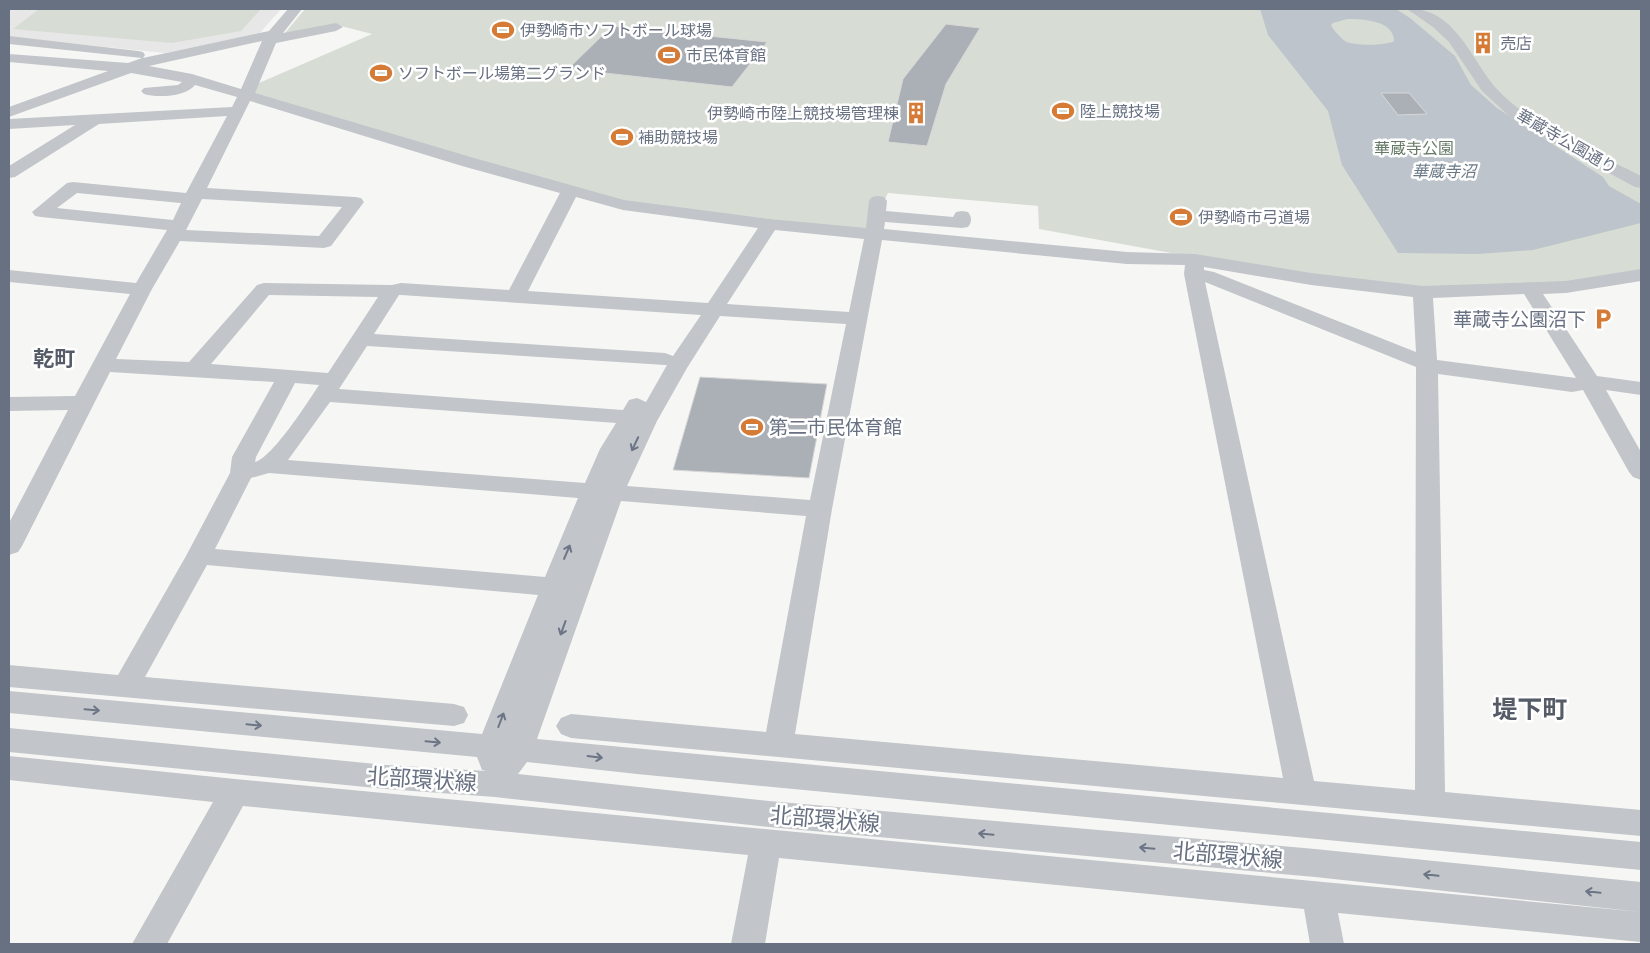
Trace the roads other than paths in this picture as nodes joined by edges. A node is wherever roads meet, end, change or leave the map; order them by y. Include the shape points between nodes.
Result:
1 (295, 9) edge
2 (1414, 9) edge
3 (336, 27) dead end
4 (272, 37) junction
5 (9, 40) edge
6 (9, 58) edge
7 (154, 59) junction
8 (126, 68) junction
9 (192, 79) junction
10 (148, 91) dead end
11 (9, 97) edge
12 (41, 100) junction
13 (241, 103) junction
14 (9, 112) edge
15 (96, 119) junction
16 (9, 124) edge
17 (9, 173) edge
18 (1641, 183) edge
19 (570, 192) junction
20 (193, 195) junction
21 (962, 216) dead end
22 (876, 217) junction
23 (761, 222) junction
24 (176, 230) junction
25 (1195, 267) junction
26 (1641, 275) edge
27 (15, 277) edge
28 (1530, 288) junction
29 (142, 289) junction
30 (392, 291) junction
31 (1423, 292) junction
32 (9, 294) edge
33 (516, 297) junction
34 (703, 311) junction
35 (856, 319) junction
36 (359, 339) junction
37 (665, 360) junction
38 (1427, 364) junction
39 (104, 365) junction
40 (195, 369) junction
41 (288, 376) junction
42 (1590, 382) junction
43 (329, 388) junction
44 (1641, 388) edge
45 (9, 404) edge
46 (84, 404) junction
47 (630, 417) junction
48 (269, 466) junction
49 (1641, 472) edge
50 (242, 473) junction
51 (603, 492) junction
52 (820, 508) junction
53 (9, 546) edge
54 (200, 556) junction
55 (565, 588) junction
56 (126, 686) junction
57 (10, 694) edge
58 (344, 705) junction
59 (454, 715) dead end
60 (571, 726) dead end
61 (390, 738) junction
62 (711, 739) junction
63 (9, 740) edge
64 (778, 745) junction
65 (505, 748) junction
66 (162, 755) junction
67 (960, 761) junction
68 (637, 762) junction
69 (9, 768) edge
70 (386, 777) junction
71 (1155, 779) junction
72 (495, 784) junction
73 (193, 788) junction
74 (235, 792) junction
75 (1301, 792) junction
76 (1007, 797) junction
77 (309, 799) junction
78 (1430, 804) junction
79 (1111, 806) junction
80 (710, 808) junction
81 (1573, 817) junction
82 (1641, 823) edge
83 (759, 842) junction
84 (1079, 842) junction
85 (1206, 853) junction
86 (1641, 854) edge
87 (1025, 868) junction
88 (1277, 892) junction
89 (1318, 896) junction
90 (1641, 897) edge
91 (1641, 928) edge
92 (149, 944) edge
93 (748, 944) edge
94 (1327, 944) edge

1 - 4 street
2 - 18 street, 華蔵寺公園通り via 1430,18 1460,45 1481,80 1498,99 1531,123
3 - 4 street
4 - 7 street
4 - 13 street
5 - 7 street
6 - 8 street
7 - 8 street
8 - 9 street
8 - 12 street
9 - 10 street via 180,89
9 - 13 street
11 - 12 street
12 - 14 street
13 - 15 street
13 - 19 street
13 - 20 street
15 - 16 street
15 - 17 street
19 - 23 street via 624,205
19 - 33 street
20 - 24 street
20 - 24 street via 180,198 73,187 41,212 167,225
20 - 24 street via 355,202 324,242
21 - 22 street via 962,223
22 - 23 street
22 - 25 street
22 - 35 street
23 - 34 street
24 - 29 street
25 - 31 street
25 - 38 street via 1206,276
25 - 75 street
26 - 28 street via 1578,286
27 - 29 street
27 - 32 street
28 - 31 street
28 - 42 street
29 - 39 street
30 - 33 street
30 - 36 street
30 - 40 street via 264,289
31 - 38 street
33 - 34 street
34 - 35 street
34 - 37 street
34 -> 51 street via 676,368
35 - 52 street
36 - 37 street
36 - 43 street
37 - 47 street
38 - 42 street via 1483,375 1572,385
38 - 78 street
39 - 40 street
39 - 46 street
40 - 41 street
41 - 43 street
41 - 50 street via 244,457
42 - 44 street
42 - 49 street
43 - 47 street
43 - 48 street via 283,452
45 - 46 street
46 - 53 street
47 - 51 street via 612,450
48 - 50 street
48 - 51 street
50 - 54 street
51 - 52 street
51 - 55 street
52 - 64 street
54 - 55 street
54 - 56 street
55 - 65 street
56 - 57 street via 98,684
56 - 58 street
57 -> 61 street, 北部環状線
58 - 59 street
58 - 61 street
60 - 62 street
61 -> 65 street, 北部環状線
62 - 64 street
62 - 68 street
63 - 66 street, 北部環状線
64 - 67 street
65 -> 68 street, 北部環状線
65 - 72 street
66 - 70 street, 北部環状線
66 - 73 street
67 - 71 street
67 - 76 street
68 - 76 street, 北部環状線
69 - 73 street
70 - 72 street, 北部環状線
70 - 77 street
71 - 75 street
71 - 79 street
72 - 80 street, 北部環状線
73 - 74 street
74 - 77 street
74 - 92 street
75 - 78 street
76 - 79 street, 北部環状線
77 - 83 street
78 - 81 street
79 - 86 street, 北部環状線
80 - 83 street
84 -> 80 street, 北部環状線
81 - 82 street
81 - 86 street
83 - 87 street
83 - 93 street
85 -> 84 street, 北部環状線
84 - 87 street
85 - 88 street
90 -> 85 street, 北部環状線
87 - 88 street
88 - 89 street
89 - 91 street
89 - 94 street

